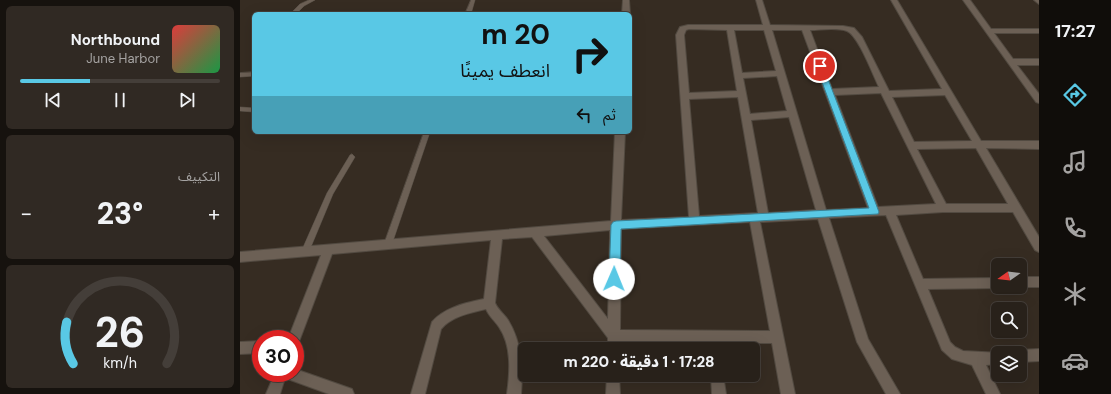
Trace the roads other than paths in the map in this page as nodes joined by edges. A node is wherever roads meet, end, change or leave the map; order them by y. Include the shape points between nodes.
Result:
1 (314, 0) edge
2 (473, 0) edge
3 (626, 0) edge
4 (759, 0) edge
5 (894, 0) edge
6 (966, 0) edge
7 (1037, 0) edge
8 (1039, 2) edge
9 (294, 12) edge
10 (469, 12) edge
11 (626, 12) edge
12 (730, 27) junction
13 (767, 28) junction
14 (805, 28) junction
15 (989, 31) junction
16 (1039, 31) edge
17 (1012, 62) junction
18 (1039, 62) edge
19 (780, 73) junction
20 (252, 74) edge
21 (240, 75) edge
22 (739, 76) junction
23 (830, 92) junction
24 (886, 92) junction
25 (948, 92) junction
26 (742, 94) junction
27 (685, 96) junction
28 (1039, 100) edge
29 (240, 109) edge
30 (252, 110) edge
31 (792, 114) junction
32 (746, 116) junction
33 (426, 134) edge
34 (620, 134) edge
35 (979, 144) junction
36 (1039, 145) edge
37 (911, 146) junction
38 (352, 157) dead end
39 (943, 208) junction
40 (1016, 208) junction
41 (889, 211) junction
42 (875, 212) junction
43 (822, 214) junction
44 (759, 218) junction
45 (694, 221) junction
46 (616, 225) junction
47 (535, 232) junction
48 (497, 235) junction
49 (388, 244) junction
50 (1039, 246) edge
51 (328, 250) junction
52 (305, 252) junction
53 (240, 257) edge
54 (1027, 282) edge
55 (1039, 282) edge
56 (991, 283) edge
57 (920, 284) junction
58 (490, 303) junction
59 (297, 330) edge
60 (614, 336) junction
61 (777, 338) junction
62 (614, 342) edge
63 (700, 342) edge
64 (727, 342) edge
65 (252, 347) edge
66 (240, 348) edge
67 (1027, 357) edge
68 (991, 358) edge
69 (1037, 358) edge
70 (976, 359) junction
71 (304, 379) edge
72 (278, 382) edge
73 (613, 382) edge
74 (718, 382) edge
75 (273, 394) edge
76 (347, 394) edge
77 (418, 394) edge
78 (514, 394) edge
79 (613, 394) edge
80 (719, 394) edge
81 (788, 394) edge
82 (893, 394) edge
83 (993, 394) edge

1 - 9 lane
2 - 10 lane
3 - 11 street
4 - 13 street
5 - 25 street
6 - 15 street
7 - 8 street
12 - 13 street
12 - 22 street
12 - 27 street via 693,26 683,29 680,35
13 - 14 street
13 - 19 street
14 - 23 street
14 - 24 street via 843,28 855,32
15 - 16 street
15 - 17 street
17 - 18 street
17 - 28 street
19 - 22 street
19 - 31 street
20 - 21 lane
22 - 26 street
23 - 24 street
23 - 42 street
24 - 25 street
24 - 37 street
25 - 35 street
26 - 27 street
26 - 32 street
27 - 45 street
29 - 30 lane
31 - 32 street
31 - 43 street
32 - 44 street
33 - 49 lane
34 - 46 street
35 - 36 street
35 - 37 street
35 - 40 street
37 - 39 street
38 - 52 lane via 330,193
39 - 40 street
39 - 41 street
40 - 50 street
41 - 42 street
41 - 57 street
42 - 43 street
43 - 44 street
43 - 82 street via 863,342
44 - 45 street
44 - 61 street
45 - 46 street
46 - 47 street
46 - 60 street
47 - 48 street
47 - 60 street
48 - 49 street
48 - 58 street
49 - 51 street
51 - 52 street
51 - 59 street
52 - 53 street
54 - 55 street
56 - 57 street
57 - 70 street via 950,352 956,356
58 - 77 street via 439,321
58 - 78 street via 493,312 503,323 514,348
60 - 62 street
60 - 63 street
61 - 64 street
61 - 81 street
65 - 66 street
67 - 69 street
68 - 70 street
70 - 83 street
71 - 76 street
72 - 75 street
73 - 79 street
74 - 80 street

